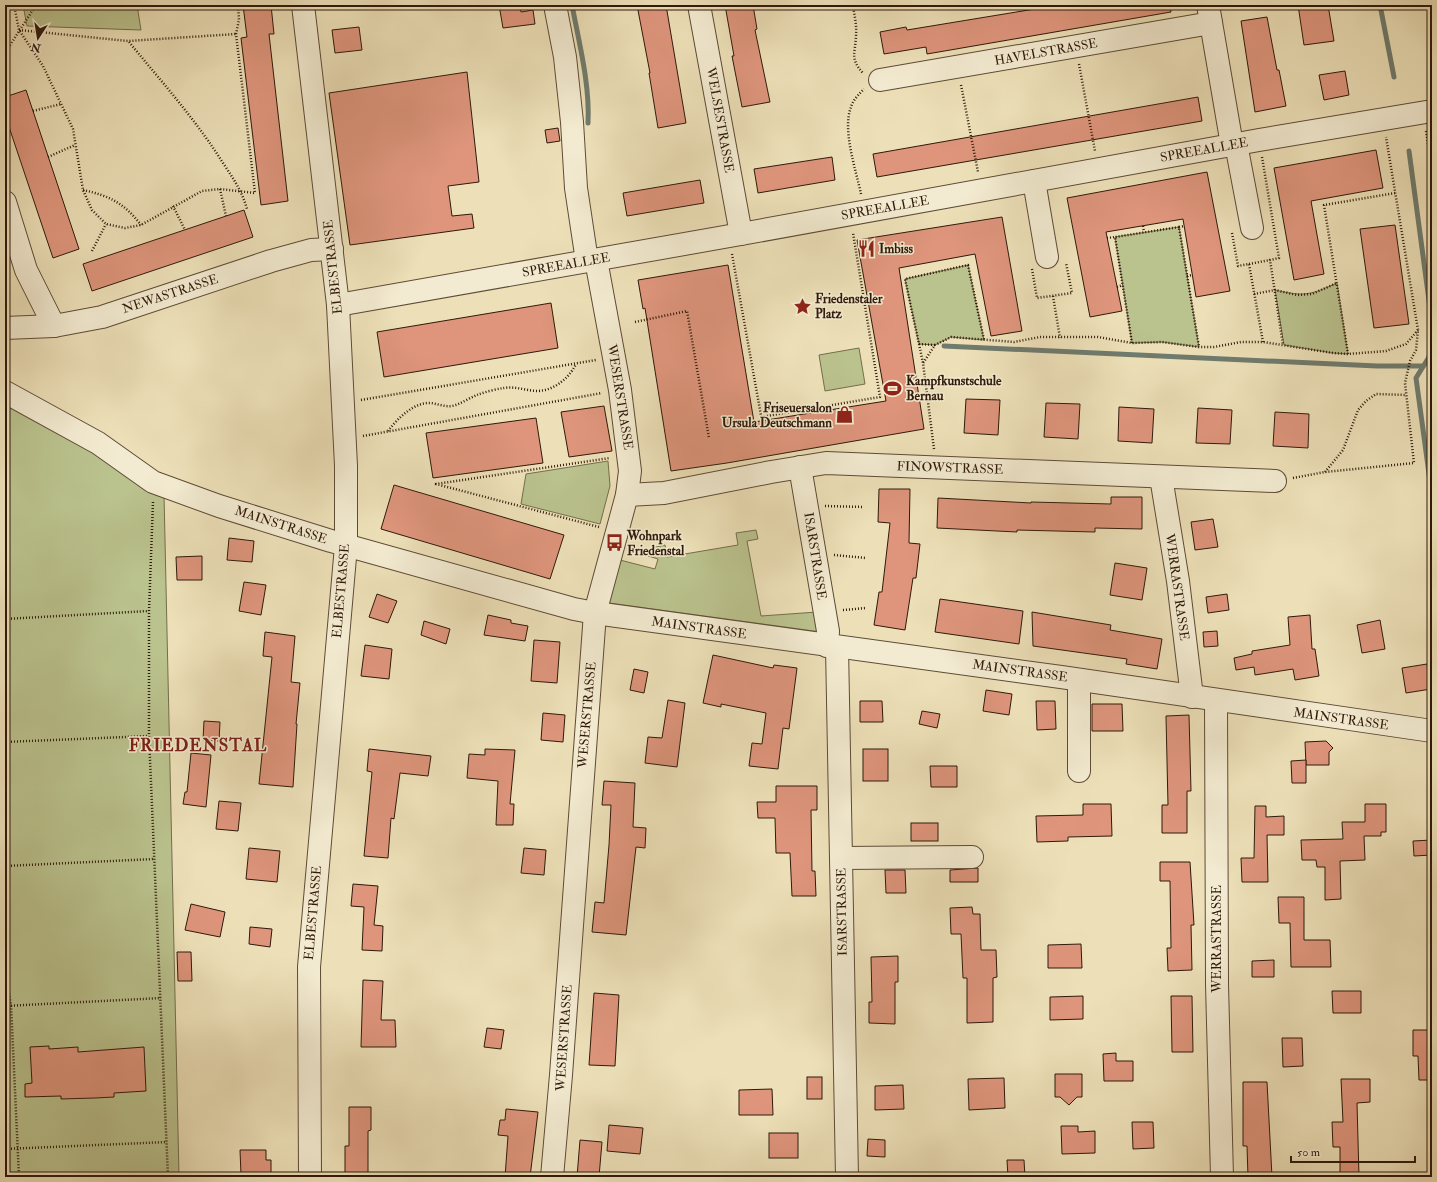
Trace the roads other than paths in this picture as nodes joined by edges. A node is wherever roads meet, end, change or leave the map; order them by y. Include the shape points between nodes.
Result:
1 (303, 5) edge
2 (555, 5) edge
3 (699, 5) edge
4 (1210, 14) edge
5 (880, 80) road end
6 (1428, 112) edge
7 (1234, 145) junction
8 (1034, 181) junction
9 (5, 202) edge
10 (1242, 229) road end
11 (735, 235) junction
12 (332, 249) junction
13 (1047, 257) dead end
14 (592, 260) junction
15 (338, 305) junction
16 (54, 326) junction
17 (5, 328) edge
18 (5, 392) edge
19 (800, 467) junction
20 (1161, 477) junction
21 (1275, 481) road end
22 (627, 495) junction
23 (346, 546) junction
24 (595, 613) junction
25 (832, 647) junction
26 (1079, 680) junction
27 (1192, 697) junction
28 (1216, 700) junction
29 (1432, 731) edge
30 (1079, 771) dead end
31 (972, 857) dead end
32 (841, 858) junction
33 (310, 1177) edge
34 (552, 1177) edge
35 (847, 1177) edge
36 (1222, 1177) edge

1 - 12 street, ELBESTRASSE
2 - 14 street, WESERSTRASSE via 565,57 577,195
3 - 11 street, WELSESTRASSE
4 - 5 street, HAVELSTRASSE via 1076,47
4 - 7 street, HAVELSTRASSE
6 - 7 street, SPREEALLEE
7 - 8 street, SPREEALLEE
7 - 10 street, HAVELSTRASSE
8 - 11 street, SPREEALLEE
8 - 13 street
9 - 16 street via 26,270
11 - 14 street, SPREEALLEE
12 - 15 street, ELBESTRASSE
12 - 16 street, NEWASTRASSE via 311,250 271,261 102,317
14 - 15 street, SPREEALLEE
14 - 22 street, WESERSTRASSE via 620,390 629,455
15 - 23 street, ELBESTRASSE via 346,466
16 - 17 street, NEWASTRASSE
18 - 23 street, MAINSTRASSE via 98,443 153,482
19 - 20 street, FINOWSTRASSE via 826,463
19 - 22 street, FINOWSTRASSE via 664,493
19 - 25 street, ISARSTRASSE
20 - 21 street, FINOWSTRASSE
20 - 27 street, WERRASTRASSE via 1178,581
22 - 24 street, WESERSTRASSE
23 - 24 street, MAINSTRASSE
23 - 33 street, ELBESTRASSE via 309,967
24 - 25 street, MAINSTRASSE
24 - 34 street, WESERSTRASSE via 563,1060
25 - 26 street, MAINSTRASSE
25 - 32 street, ISARSTRASSE via 840,730
26 - 27 street, MAINSTRASSE
26 - 30 street
27 - 28 street, MAINSTRASSE
28 - 29 street, MAINSTRASSE
28 - 36 street, WERRASTRASSE via 1217,984
31 - 32 street
32 - 35 street, ISARSTRASSE

